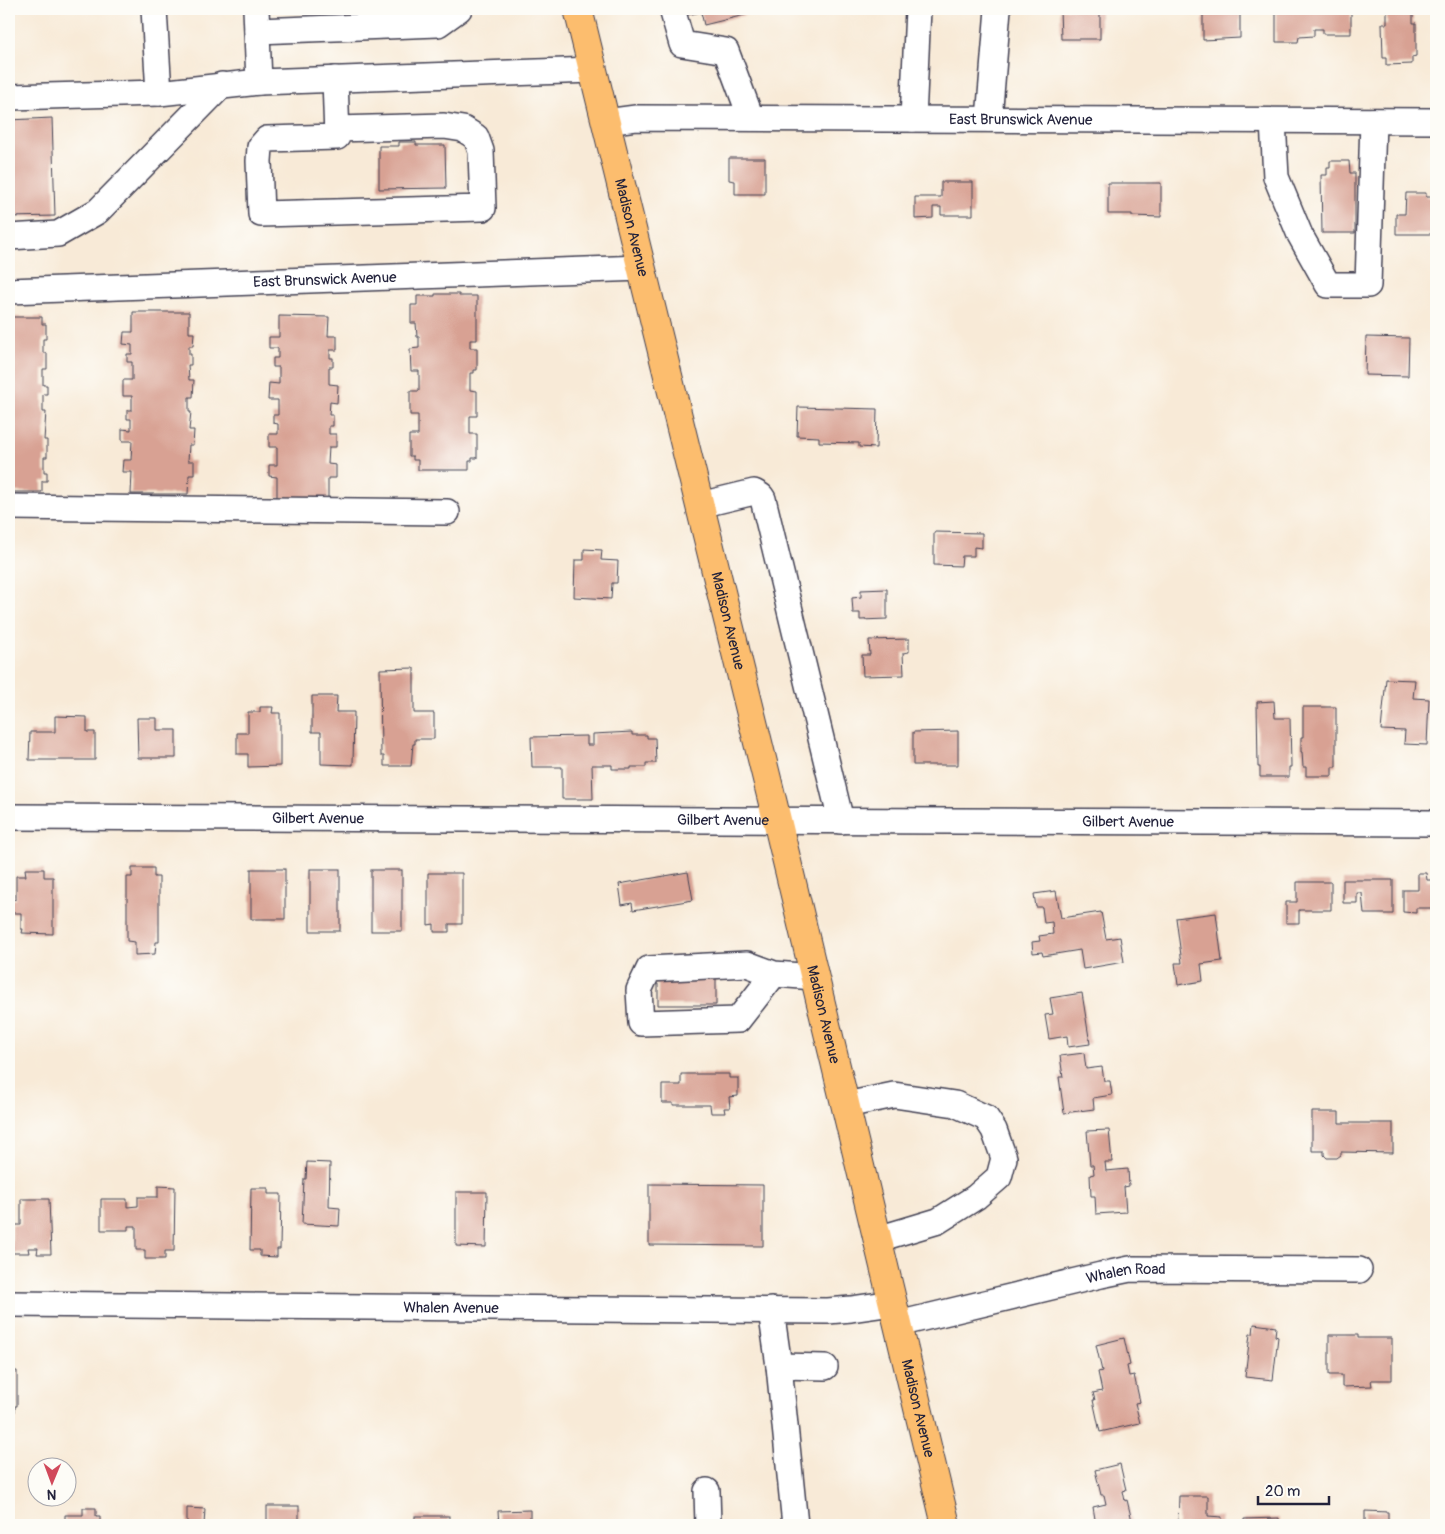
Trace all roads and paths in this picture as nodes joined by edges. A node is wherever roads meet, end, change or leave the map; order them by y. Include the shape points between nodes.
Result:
1 (154, 9) edge
2 (458, 9) edge
3 (578, 9) edge
4 (672, 9) edge
5 (918, 9) edge
6 (998, 9) edge
7 (257, 20) edge
8 (593, 70) junction
9 (335, 79) junction
10 (259, 82) junction
11 (222, 85) junction
12 (159, 93) junction
13 (9, 97) edge
14 (751, 118) junction
15 (913, 119) junction
16 (989, 119) junction
17 (1273, 121) junction
18 (1373, 121) junction
19 (1436, 121) edge
20 (606, 122) junction
21 (337, 129) junction
22 (9, 237) edge
23 (642, 268) junction
24 (9, 291) edge
25 (700, 505) junction
26 (9, 508) edge
27 (448, 512) dead end
28 (9, 817) edge
29 (777, 820) junction
30 (841, 820) junction
31 (1436, 823) edge
32 (774, 974) junction
33 (815, 977) junction
34 (846, 1105) junction
35 (878, 1239) junction
36 (1360, 1270) dead end
37 (9, 1304) edge
38 (770, 1310) junction
39 (896, 1314) junction
40 (779, 1366) junction
41 (825, 1367) dead end
42 (707, 1491) dead end
43 (708, 1525) edge
44 (795, 1525) edge
45 (946, 1525) edge

1 - 12 street
2 - 7 street via 438,24
3 - 8 main road, Madison Avenue
4 - 14 street via 682,44 726,51
5 - 15 street
6 - 16 street
7 - 10 street
8 - 9 street
8 - 20 main road, Madison Avenue
9 - 10 street
9 - 21 street
10 - 11 street
11 - 12 street
11 - 22 street via 98,211 58,234
12 - 13 street
14 - 15 street, East Brunswick Avenue
14 - 20 street, East Brunswick Avenue via 636,118
15 - 16 street, East Brunswick Avenue
16 - 17 street, East Brunswick Avenue
17 - 18 street, East Brunswick Avenue
17 - 18 street via 1276,177 1300,235 1328,285 1368,285
18 - 19 street, East Brunswick Avenue
20 - 23 main road, Madison Avenue
21 - 21 street via 337,138 267,139 260,147 261,214 483,208 481,151 476,137 463,129 444,126
23 - 24 street, East Brunswick Avenue
23 - 25 main road, Madison Avenue
25 - 29 main road, Madison Avenue
25 - 30 street via 754,492 764,500
26 - 27 street
28 - 29 street, Gilbert Avenue
29 - 30 street, Gilbert Avenue
29 - 33 main road, Madison Avenue
30 - 31 street, Gilbert Avenue
32 - 32 street via 747,964 649,969 639,990 641,1023 738,1020
32 - 33 street
33 - 34 main road, Madison Avenue
34 - 35 main road, Madison Avenue
34 - 35 street via 894,1095 955,1104 986,1118 1004,1158 999,1178 968,1202 938,1221
35 - 39 main road, Madison Avenue
36 - 39 street, Whalen Road via 1130,1269
37 - 38 street, Whalen Avenue
38 - 39 street, Whalen Avenue
38 - 40 street
39 - 45 main road, Madison Avenue
40 - 41 street
40 - 44 street
42 - 43 street

